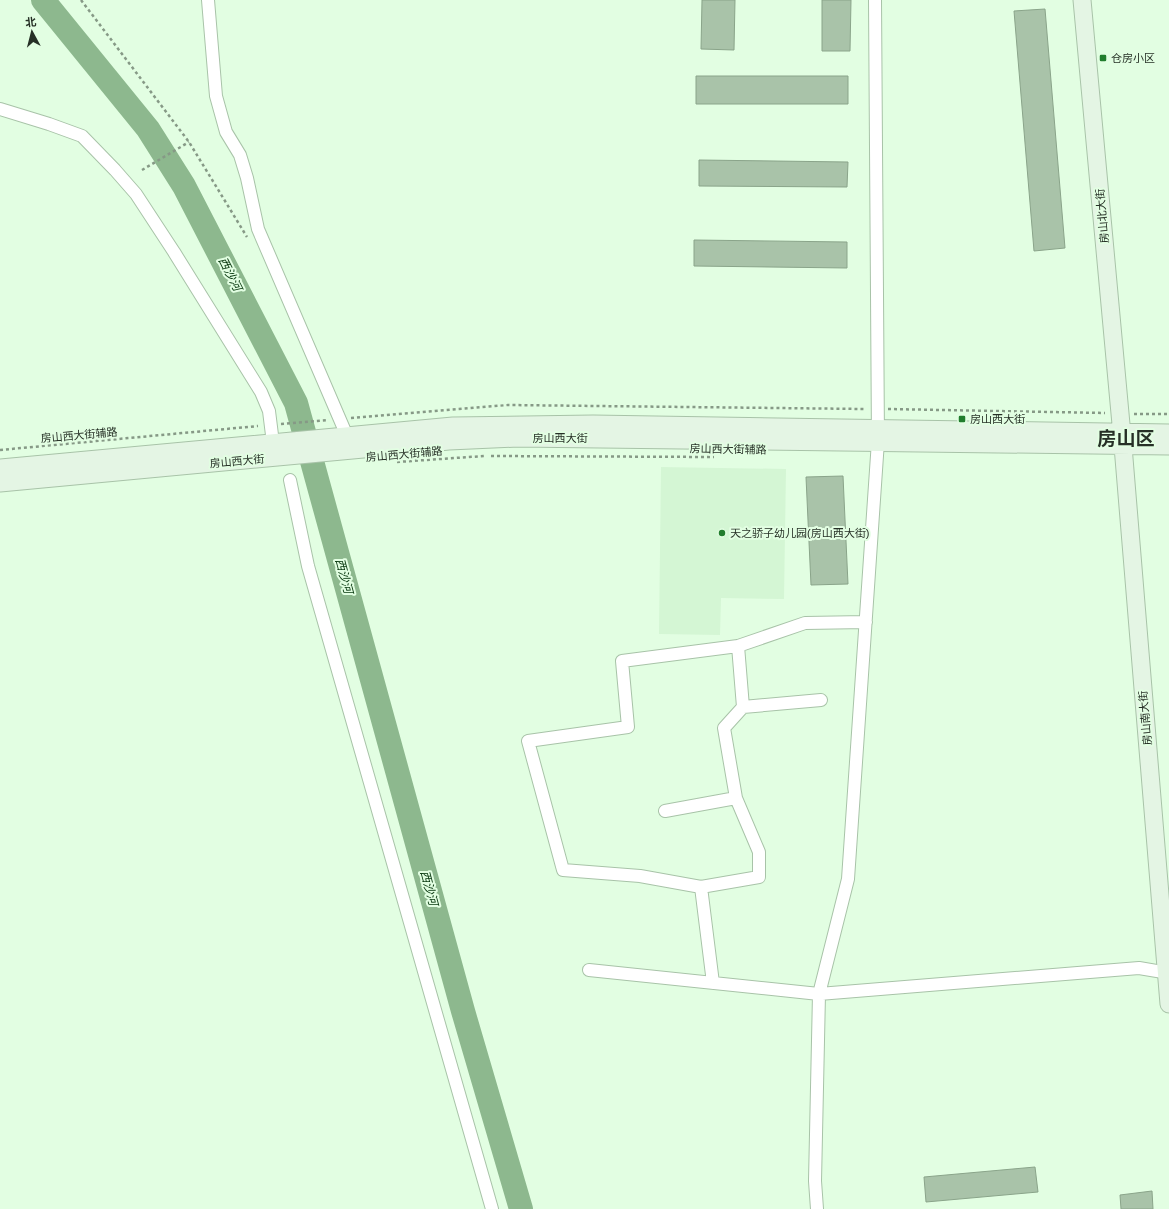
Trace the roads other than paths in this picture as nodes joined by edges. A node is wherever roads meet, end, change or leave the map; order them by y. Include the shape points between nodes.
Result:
1 (208, 0) edge
2 (875, 0) edge
3 (1082, 0) edge
4 (0, 109) edge
5 (1169, 433) edge
6 (879, 435) junction
7 (347, 436) junction
8 (1122, 439) junction
9 (330, 445) junction
10 (1169, 446) edge
11 (282, 447) junction
12 (0, 468) edge
13 (290, 480) dead end
14 (0, 483) edge
15 (866, 622) junction
16 (738, 646) junction
17 (821, 700) dead end
18 (743, 707) junction
19 (736, 798) junction
20 (665, 811) dead end
21 (701, 887) junction
22 (589, 970) dead end
23 (1168, 973) edge
24 (713, 983) junction
25 (819, 994) junction
26 (1169, 1004) edge
27 (492, 1209) edge
28 (816, 1209) edge

1 - 7 street via 216,96 226,132 240,155 248,178 258,229
2 - 6 street
3 - 8 main road, 房山北大街
4 - 11 street via 82,136 136,194 261,392 277,425
5 - 8 main road
6 - 7 main road, 房山西大街 via 592,424 453,426
6 - 8 main road, 房山西大街
6 - 9 main road, 房山西大街 via 518,438
6 - 15 street
7 - 9 main road, 房山西大街
8 - 10 main road
8 - 23 main road, 房山南大街
9 - 11 main road, 房山西大街
11 - 12 main road, 房山西大街
11 - 14 main road, 房山西大街
13 - 27 street via 308,566
15 - 16 street via 805,623
15 - 25 street via 848,879
16 - 18 street
16 - 21 street via 622,661 628,727 528,741 563,870 640,876
17 - 18 street
18 - 19 street via 724,728
19 - 20 street
19 - 21 street via 759,852 759,877
21 - 24 street
22 - 24 street
23 - 25 street via 1139,968
23 - 26 main road, 房山南大街
24 - 25 street
25 - 28 street

